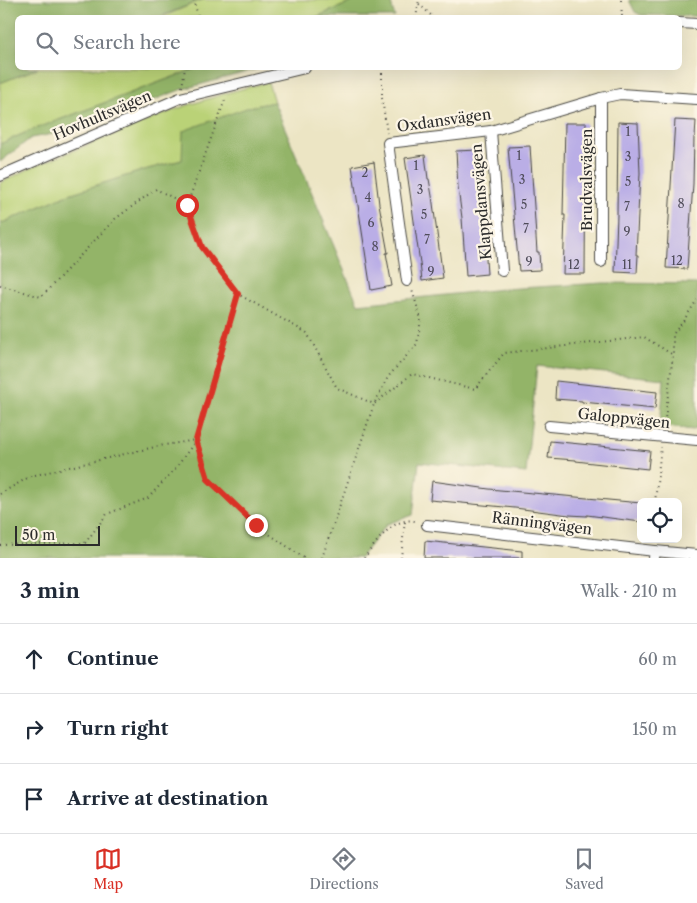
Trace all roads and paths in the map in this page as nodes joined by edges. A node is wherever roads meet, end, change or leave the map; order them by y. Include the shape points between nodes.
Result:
1 (193, 0) edge
2 (419, 0) edge
3 (621, 0) edge
4 (419, 4) junction
5 (198, 15) edge
6 (417, 15) edge
7 (431, 15) edge
8 (622, 15) edge
9 (682, 23) edge
10 (697, 24) edge
11 (185, 70) edge
12 (297, 70) edge
13 (382, 70) edge
14 (230, 86) junction
15 (180, 98) junction
16 (601, 98) junction
17 (697, 99) edge
18 (491, 131) junction
19 (388, 143) junction
20 (0, 176) edge
21 (187, 205) junction
22 (601, 262) dead end
23 (502, 271) dead end
24 (406, 281) joint
25 (0, 284) edge
26 (238, 294) junction
27 (697, 300) edge
28 (673, 355) junction
29 (374, 404) junction
30 (549, 426) dead end
31 (662, 437) junction
32 (196, 440) junction
33 (697, 440) edge
34 (0, 494) edge
35 (655, 498) edge
36 (406, 522) junction
37 (426, 525) joint
38 (0, 545) edge
39 (654, 554) edge
40 (697, 555) edge
41 (304, 558) edge
42 (322, 558) edge
43 (364, 558) edge
44 (401, 558) edge

1 - 5 path
2 - 4 path
3 - 8 path
4 - 6 path
4 - 7 path
9 - 10 street
11 - 15 path
12 - 14 street, Hovhultsvägen
13 - 19 path
14 - 15 street, Hovhultsvägen
14 - 21 path
15 - 20 street, Hovhultsvägen
16 - 17 street, Oxdansvägen via 620,94
16 - 18 street, Oxdansvägen
16 - 22 street, Brudvalsvägen
18 - 19 street, Oxdansvägen
18 - 23 street, Klappdansvägen
19 - 24 street, Oxdansvägen
21 - 25 path via 156,189 115,218 41,297
21 - 26 path via 202,247
24 - 29 path via 421,319 417,344 388,377
26 - 29 path via 307,333 337,388
26 - 32 path
27 - 28 path via 673,334
28 - 29 path via 644,337 504,353 476,389 412,374
28 - 31 path
29 - 42 path
30 - 31 street, Galoppvägen
31 - 33 street, Galoppvägen
31 - 35 path
32 - 34 path via 32,476
32 - 38 path via 148,498 107,514 84,543
32 - 41 path via 208,479 256,525
36 - 37 path
36 - 43 path via 389,528
36 - 44 path
37 - 39 street, Ränningvägen
39 - 40 street, Ränningvägen

